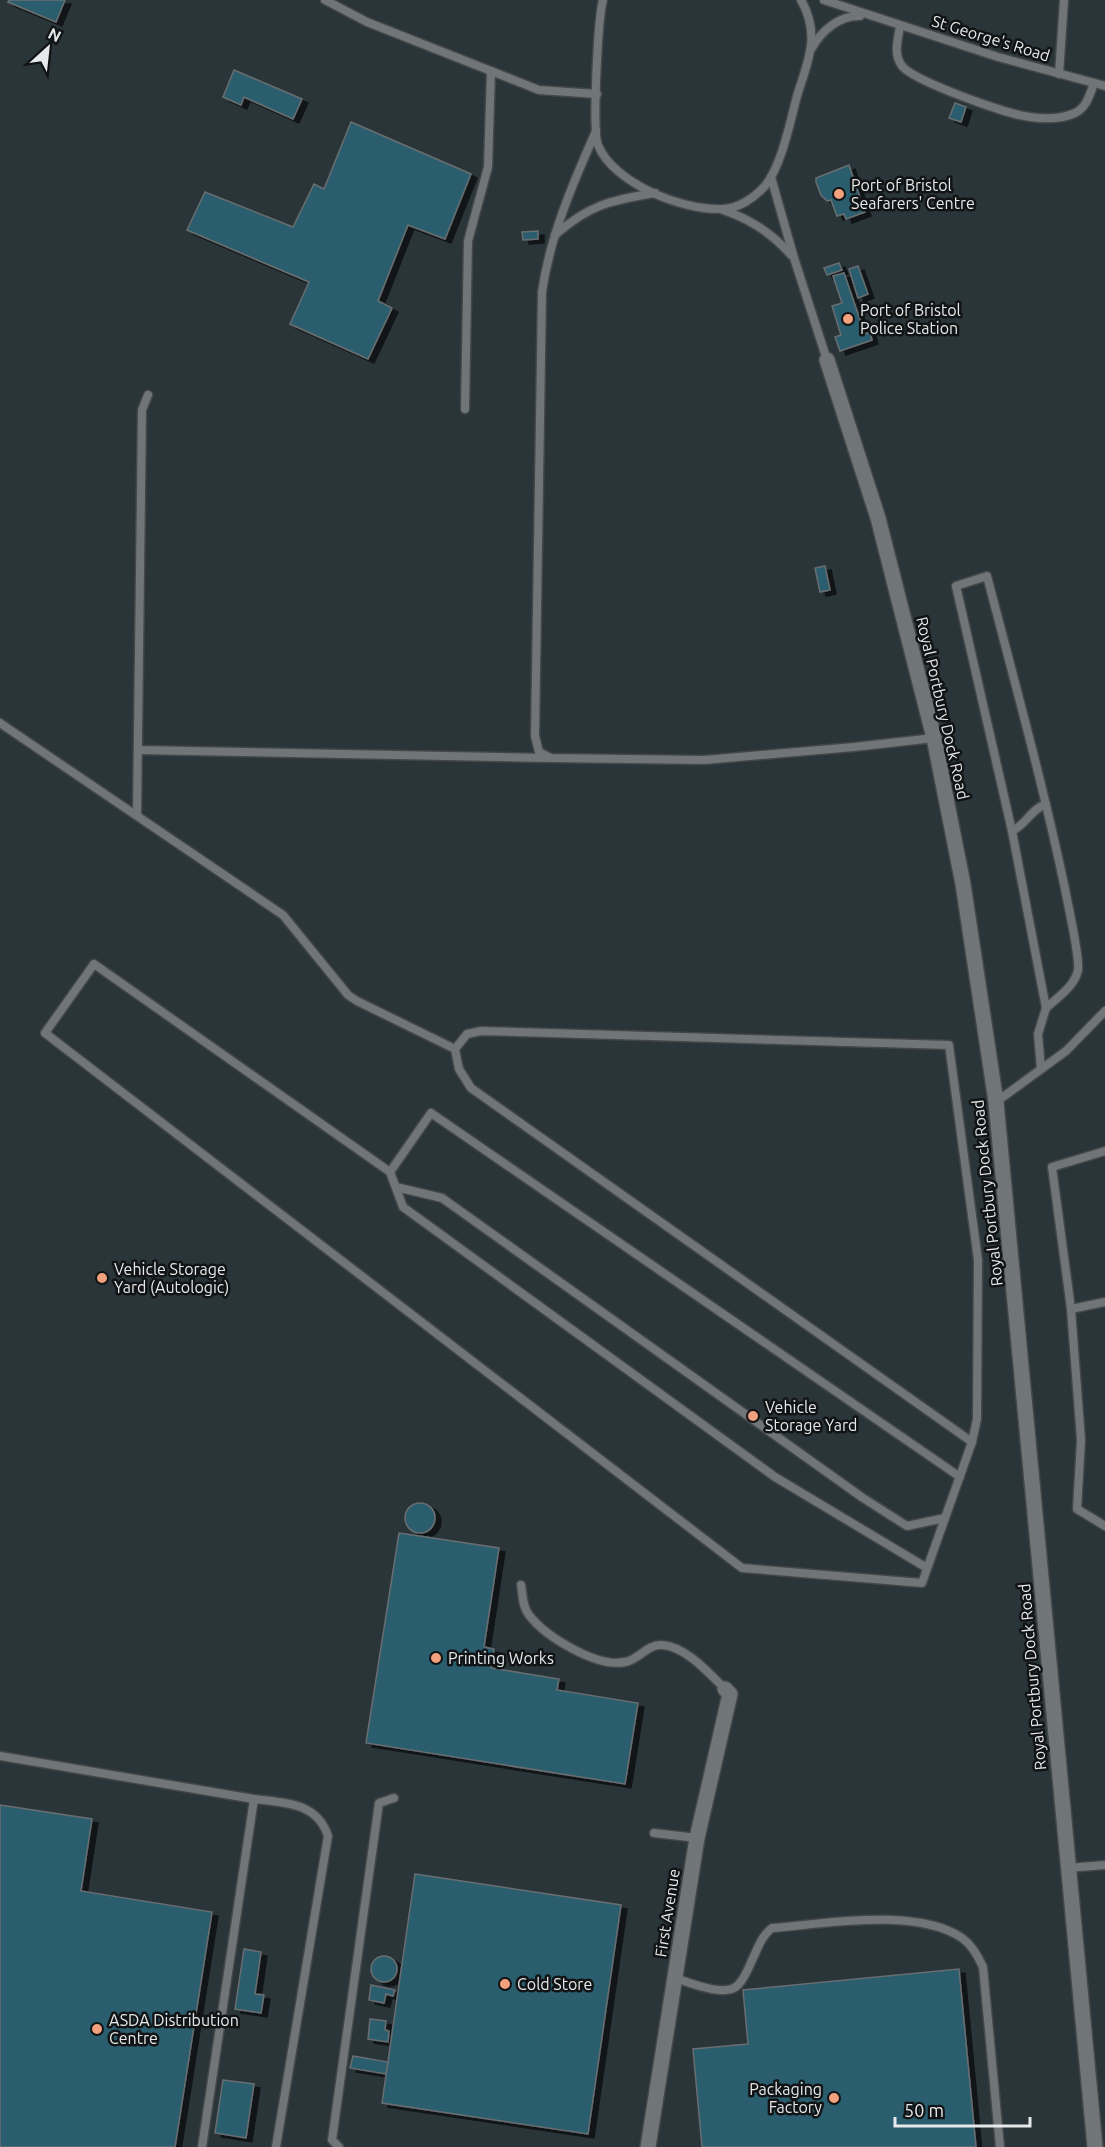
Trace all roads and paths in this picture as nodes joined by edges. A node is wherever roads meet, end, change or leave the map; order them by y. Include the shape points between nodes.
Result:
1 (325, 0) edge
2 (603, 0) edge
3 (801, 0) edge
4 (824, 0) edge
5 (1064, 0) edge
6 (870, 16) junction
7 (900, 26) junction
8 (812, 48) junction
9 (491, 71) junction
10 (1059, 75) junction
11 (1094, 83) junction
12 (1105, 86) edge
13 (597, 94) junction
14 (596, 131) junction
15 (771, 177) junction
16 (655, 193) junction
17 (722, 210) junction
18 (555, 236) junction
19 (794, 258) junction
20 (827, 360) joint
21 (148, 395) dead end
22 (465, 409) dead end
23 (0, 723) edge
24 (934, 738) junction
25 (138, 750) junction
26 (551, 758) junction
27 (1046, 804) junction
28 (137, 815) junction
29 (1012, 831) junction
30 (1046, 1008) junction
31 (1105, 1011) edge
32 (455, 1049) junction
33 (1041, 1069) junction
34 (996, 1102) junction
35 (1105, 1151) edge
36 (390, 1172) junction
37 (396, 1187) junction
38 (1105, 1302) edge
39 (1071, 1309) junction
40 (972, 1442) junction
41 (960, 1477) junction
42 (945, 1518) junction
43 (1105, 1526) edge
44 (927, 1568) junction
45 (521, 1585) dead end
46 (725, 1689) joint
47 (0, 1756) edge
48 (394, 1798) dead end
49 (254, 1799) junction
50 (654, 1833) dead end
51 (697, 1838) junction
52 (1105, 1865) edge
53 (1068, 1868) junction
54 (675, 1978) junction
55 (202, 2147) edge
56 (276, 2147) edge
57 (339, 2147) edge
58 (648, 2147) edge
59 (1000, 2147) edge
60 (1095, 2147) edge

1 - 9 lane via 368,22
2 - 13 lane
3 - 8 lane via 810,22
4 - 6 lane, St George's Road
5 - 10 lane
6 - 7 lane, St George's Road
6 - 8 lane, St George's Road via 853,15 840,21 818,36
7 - 10 lane, St George's Road
7 - 11 lane via 897,52 909,72 1020,115 1043,118 1072,114 1084,106
8 - 15 lane
9 - 13 lane via 539,90
9 - 22 lane via 488,167 468,241
10 - 11 lane, St George's Road
11 - 12 lane, St George's Road
13 - 14 lane
14 - 16 lane via 600,150 618,172 638,187
14 - 18 lane
15 - 17 lane via 749,200
15 - 19 lane, Royal Portbury Dock Road
16 - 17 lane
16 - 18 lane via 595,207 576,217
17 - 19 lane via 757,226
18 - 26 lane via 546,261 542,292 536,736 539,752
19 - 20 lane, Royal Portbury Dock Road
20 - 24 street, Royal Portbury Dock Road via 878,518
21 - 25 lane via 142,410
23 - 28 lane
24 - 26 lane via 704,760
24 - 34 street, Royal Portbury Dock Road via 963,885
25 - 26 lane
25 - 28 lane
27 - 29 lane
27 - 29 lane via 987,576 956,586
27 - 30 lane via 1070,911 1078,968 1075,979
28 - 32 lane via 283,915 348,995
29 - 30 lane
30 - 33 lane via 1038,1034
31 - 33 lane via 1066,1051
32 - 40 lane via 459,1069 471,1088
32 - 40 lane via 467,1034 481,1031 949,1045 978,1260 977,1419
33 - 34 lane
34 - 53 street, Royal Portbury Dock Road
35 - 39 lane via 1052,1167
36 - 37 lane
36 - 41 lane via 431,1113
36 - 44 lane via 94,964 45,1033 742,1568 922,1583
37 - 42 lane via 442,1198 907,1526
37 - 44 lane via 404,1207 775,1477
38 - 39 lane
39 - 43 lane via 1081,1440 1077,1509
40 - 41 lane
41 - 42 lane
42 - 44 lane
45 - 46 lane via 528,1614 563,1643 616,1664 628,1662 648,1648 669,1647 681,1651
46 - 51 street, First Avenue via 730,1694
47 - 49 lane
48 - 57 lane via 380,1803 332,2140
49 - 55 lane
49 - 56 lane via 293,1804 311,1812 324,1824 328,1836
50 - 51 lane
51 - 54 street, First Avenue
52 - 53 lane
53 - 60 street, Royal Portbury Dock Road
54 - 58 street, First Avenue
54 - 59 lane via 717,1990 732,1990 746,1976 762,1938 772,1928 892,1919 954,1934 976,1953 983,1967

